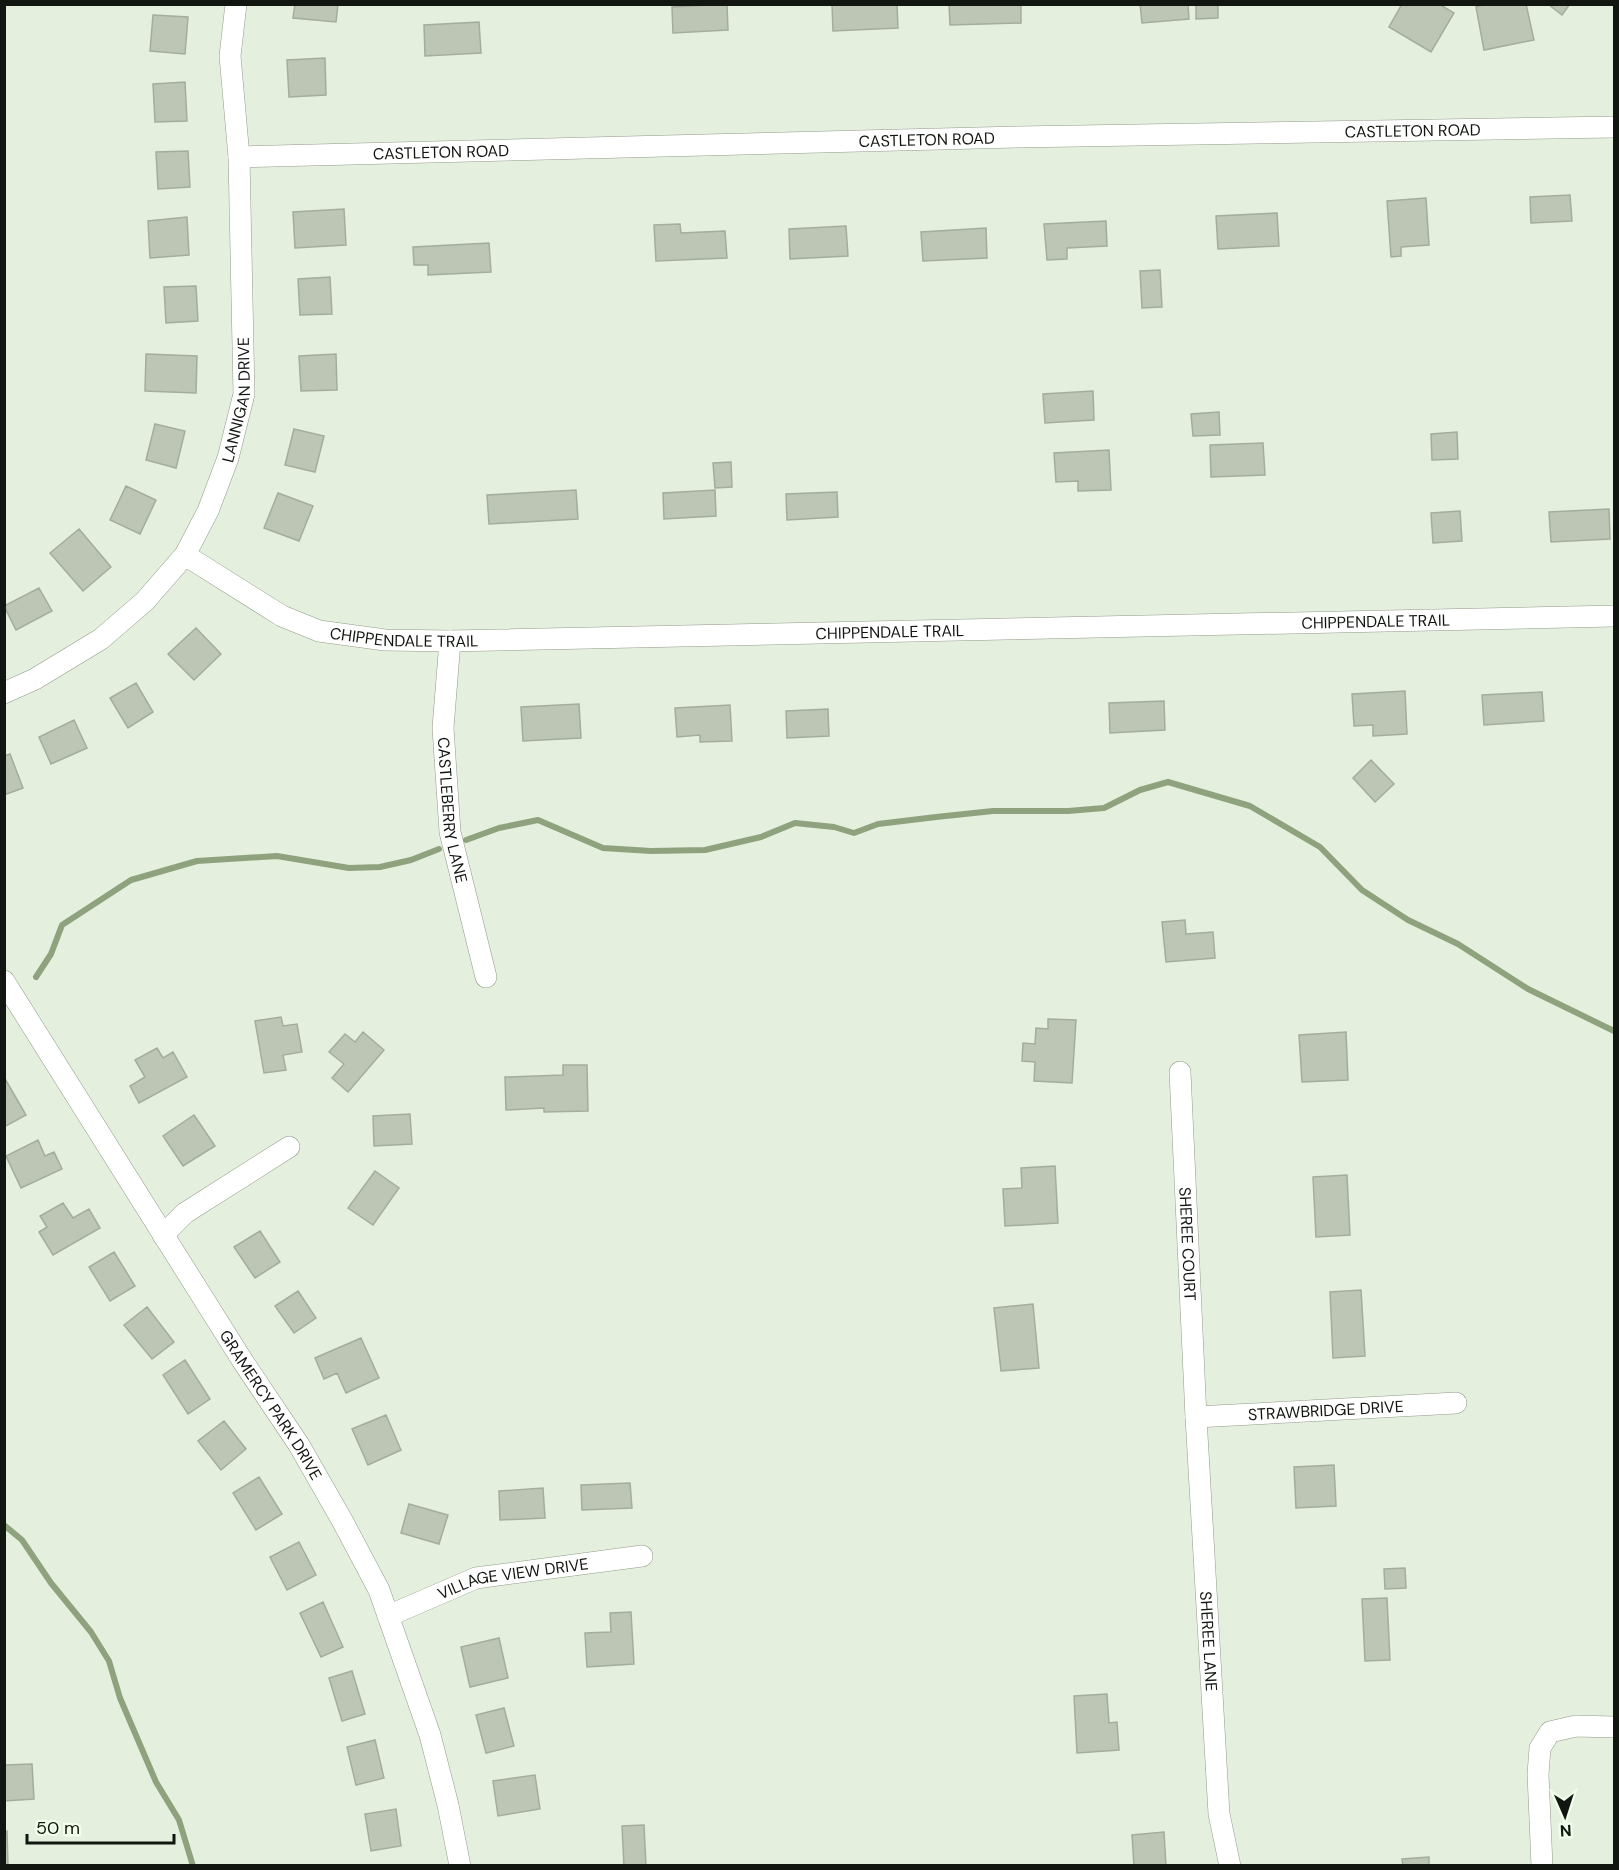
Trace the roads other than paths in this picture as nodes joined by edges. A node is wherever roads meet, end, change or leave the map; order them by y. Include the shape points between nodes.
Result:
1 (236, 4) edge
2 (1614, 127) edge
3 (239, 157) junction
4 (185, 555) junction
5 (1614, 616) edge
6 (450, 641) junction
7 (4, 693) edge
8 (486, 977) dead end
9 (4, 981) edge
10 (1180, 1072) dead end
11 (289, 1147) dead end
12 (162, 1235) junction
13 (1456, 1403) dead end
14 (1196, 1417) junction
15 (642, 1556) dead end
16 (388, 1616) junction
17 (1614, 1727) edge
18 (460, 1866) edge
19 (1230, 1866) edge
20 (1542, 1866) edge

1 - 3 street, LANNIGAN DRIVE via 230,56
2 - 3 street, CASTLETON ROAD
3 - 4 street, LANNIGAN DRIVE via 244,394 228,458 208,511
4 - 6 street, CHIPPENDALE TRAIL via 282,616 319,631 385,640
4 - 7 street, LANNIGAN DRIVE via 146,601 100,639
5 - 6 street, CHIPPENDALE TRAIL
6 - 8 street, CASTLEBERRY LANE via 443,728 450,832
9 - 12 street, GRAMERCY PARK DRIVE
10 - 14 street, SHEREE COURT
11 - 12 street via 185,1213
12 - 16 street, GRAMERCY PARK DRIVE via 299,1445 344,1522
13 - 14 street, STRAWBRIDGE DRIVE
14 - 19 street, SHEREE LANE via 1219,1814
15 - 16 street, VILLAGE VIEW DRIVE via 476,1578
16 - 18 street, GRAMERCY PARK DRIVE via 430,1735
17 - 20 street via 1576,1726 1550,1732 1540,1748

